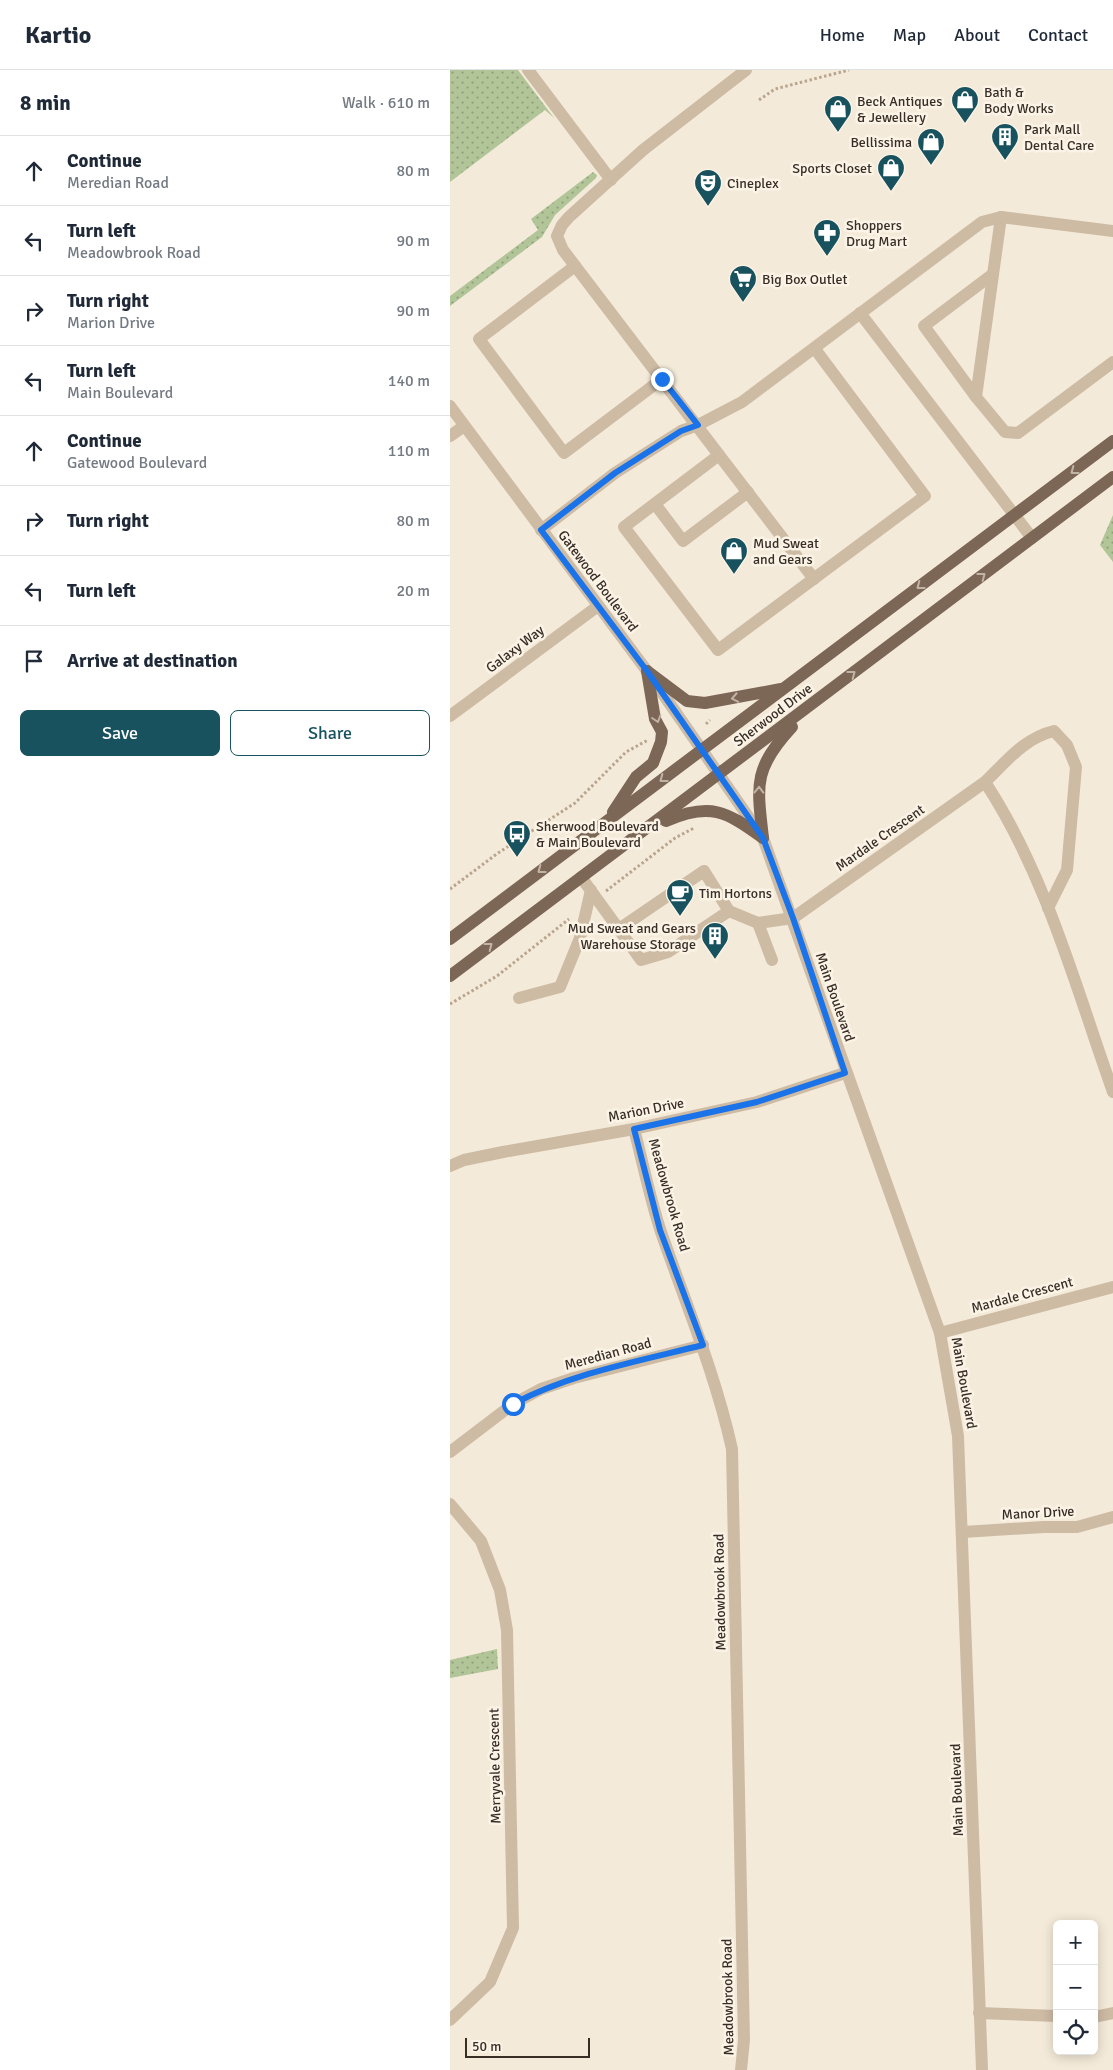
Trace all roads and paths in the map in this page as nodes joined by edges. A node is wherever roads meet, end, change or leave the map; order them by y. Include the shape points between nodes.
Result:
1 (528, 70) edge
2 (746, 70) edge
3 (849, 70) edge
4 (759, 100) dead end
5 (611, 180) junction
6 (1001, 217) junction
7 (1113, 231) edge
8 (575, 266) junction
9 (994, 274) junction
10 (860, 313) junction
11 (815, 348) junction
12 (1113, 362) edge
13 (662, 379) junction
14 (976, 397) junction
15 (450, 406) edge
16 (698, 425) junction
17 (464, 426) junction
18 (450, 436) edge
19 (1113, 441) edge
20 (719, 455) junction
21 (1113, 477) edge
22 (748, 492) junction
23 (655, 504) junction
24 (1015, 515) junction
25 (541, 530) junction
26 (1032, 538) junction
27 (814, 579) junction
28 (598, 606) junction
29 (647, 671) junction
30 (783, 689) junction
31 (813, 704) junction
32 (450, 716) edge
33 (710, 720) dead end
34 (706, 724) dead end
35 (650, 740) dead end
36 (702, 750) junction
37 (719, 775) junction
38 (985, 782) junction
39 (608, 820) junction
40 (698, 825) dead end
41 (645, 830) junction
42 (763, 838) junction
43 (580, 878) junction
44 (450, 889) edge
45 (591, 890) junction
46 (607, 890) dead end
47 (1048, 908) junction
48 (729, 912) junction
49 (793, 918) junction
50 (567, 921) dead end
51 (758, 923) junction
52 (619, 929) junction
53 (450, 939) edge
54 (772, 960) dead end
55 (450, 976) edge
56 (519, 998) dead end
57 (450, 1004) edge
58 (845, 1073) junction
59 (1113, 1092) edge
60 (634, 1129) junction
61 (450, 1166) edge
62 (1113, 1287) edge
63 (940, 1333) junction
64 (703, 1345) junction
65 (450, 1452) edge
66 (450, 1504) edge
67 (1113, 1516) edge
68 (963, 1532) junction
69 (979, 2013) junction
70 (1113, 2013) edge
71 (1053, 2016) edge
72 (1098, 2016) edge
73 (450, 2020) edge
74 (741, 2070) edge
75 (982, 2070) edge

1 - 5 street
2 - 5 street via 643,150
3 - 4 path via 775,89
5 - 8 street via 569,217 557,236
6 - 7 street
6 - 9 street
6 - 10 street via 982,222 967,232
8 - 13 street
8 - 13 street via 478,339 564,452
9 - 14 street
9 - 14 street via 924,326
10 - 11 street
10 - 24 street
11 - 16 street via 742,402
11 - 27 street via 925,496
12 - 14 street via 1018,433 1005,432
13 - 16 street
15 - 17 street, Gatewood Boulevard
16 - 20 street
16 - 25 street via 681,431 615,473
17 - 18 street
17 - 25 street, Gatewood Boulevard
19 -> 24 main road, Sherwood Drive
20 - 22 street
20 - 23 street
21 - 26 main road, Sherwood Drive
22 - 23 street via 683,541
22 - 27 street
23 - 27 street via 624,527 718,650
24 - 26 street
24 -> 30 main road, Sherwood Drive
25 - 28 street, Gatewood Boulevard
31 -> 26 main road, Sherwood Drive
28 - 29 street, Gatewood Boulevard
28 - 32 street, Galaxy Way
30 -> 29 main road via 705,703 687,701
29 - 36 street, Gatewood Boulevard
29 -> 39 main road via 656,719 662,732 661,742 654,763 636,777
30 - 36 main road, Sherwood Drive
31 - 37 main road, Sherwood Drive
42 -> 31 main road via 758,789 762,768 776,743
33 - 34 path
35 - 44 path via 626,752 575,803
36 - 37 street, Main Boulevard
36 -> 39 main road, Sherwood Drive
37 - 41 main road, Sherwood Drive
37 - 42 street, Main Boulevard
38 - 47 street via 1008,818
38 - 47 street, Mardale Crescent via 1028,741 1042,734 1054,731 1067,745 1076,767 1067,870
38 - 49 street, Mardale Crescent
39 -> 53 main road, Sherwood Drive
40 - 46 path via 675,838
41 - 42 main road via 690,811 708,810 738,820
41 - 43 main road, Sherwood Drive
42 - 49 street, Main Boulevard
43 - 45 street
55 -> 43 main road, Sherwood Drive
45 - 52 street
45 - 56 street via 580,938 560,987
47 - 59 street
48 - 51 street
48 - 52 street via 668,952 641,960
48 - 52 street via 704,871
49 - 51 street
49 - 58 street, Main Boulevard
50 - 57 path via 488,982
51 - 54 street
58 - 60 street, Marion Drive via 757,1102
58 - 63 street, Main Boulevard
60 - 61 street, Marion Drive via 503,1152
60 - 64 street, Meadowbrook Road via 660,1230
62 - 63 street, Mardale Crescent
63 - 68 street, Main Boulevard via 958,1436
64 - 65 street, Meredian Road via 541,1389 513,1404
64 - 74 street, Meadowbrook Road via 724,1411 732,1449 744,2030
66 - 73 street, Merryvale Crescent via 481,1541 500,1590 507,1630 514,1928 490,1982
67 - 68 street, Manor Drive via 1077,1527
68 - 69 street, Main Boulevard
69 - 71 street
69 - 75 street, Main Boulevard
70 - 72 street

